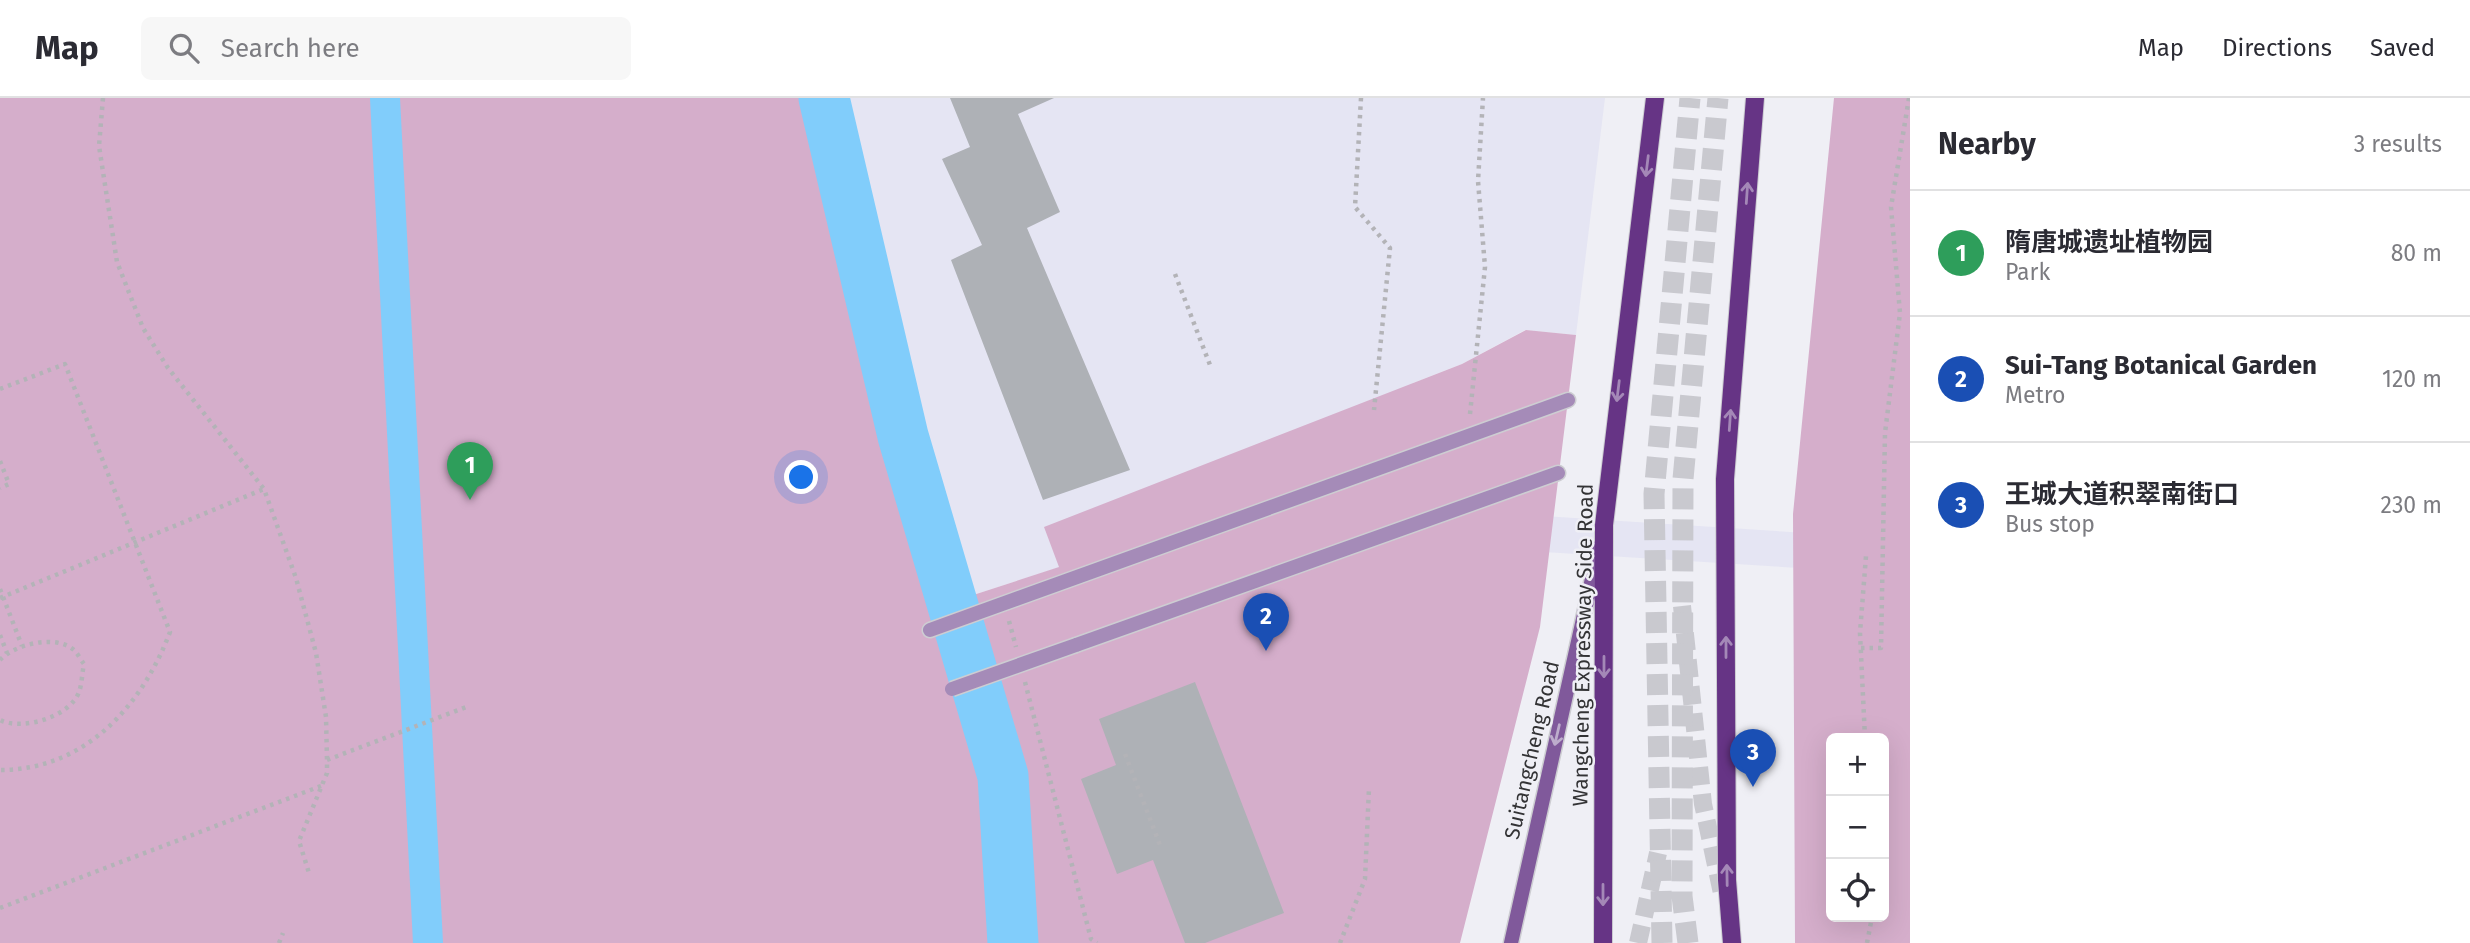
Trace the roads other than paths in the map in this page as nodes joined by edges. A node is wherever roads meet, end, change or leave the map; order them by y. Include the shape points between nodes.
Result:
1 (1655, 98) edge
2 (1755, 98) edge
3 (1568, 400) dead end
4 (1558, 473) dead end
5 (1604, 525) junction
6 (930, 629) dead end
7 (952, 689) dead end
8 (1511, 943) edge
9 (1604, 943) edge
10 (1732, 943) edge

1 -> 5 main road, Wangcheng Expressway Side Road
10 -> 2 main road via 1727,880 1725,479
3 - 6 street
4 - 7 street, bridge
5 -> 8 main road, Suitangcheng Road
5 -> 9 main road, Wangcheng Expressway Side Road

